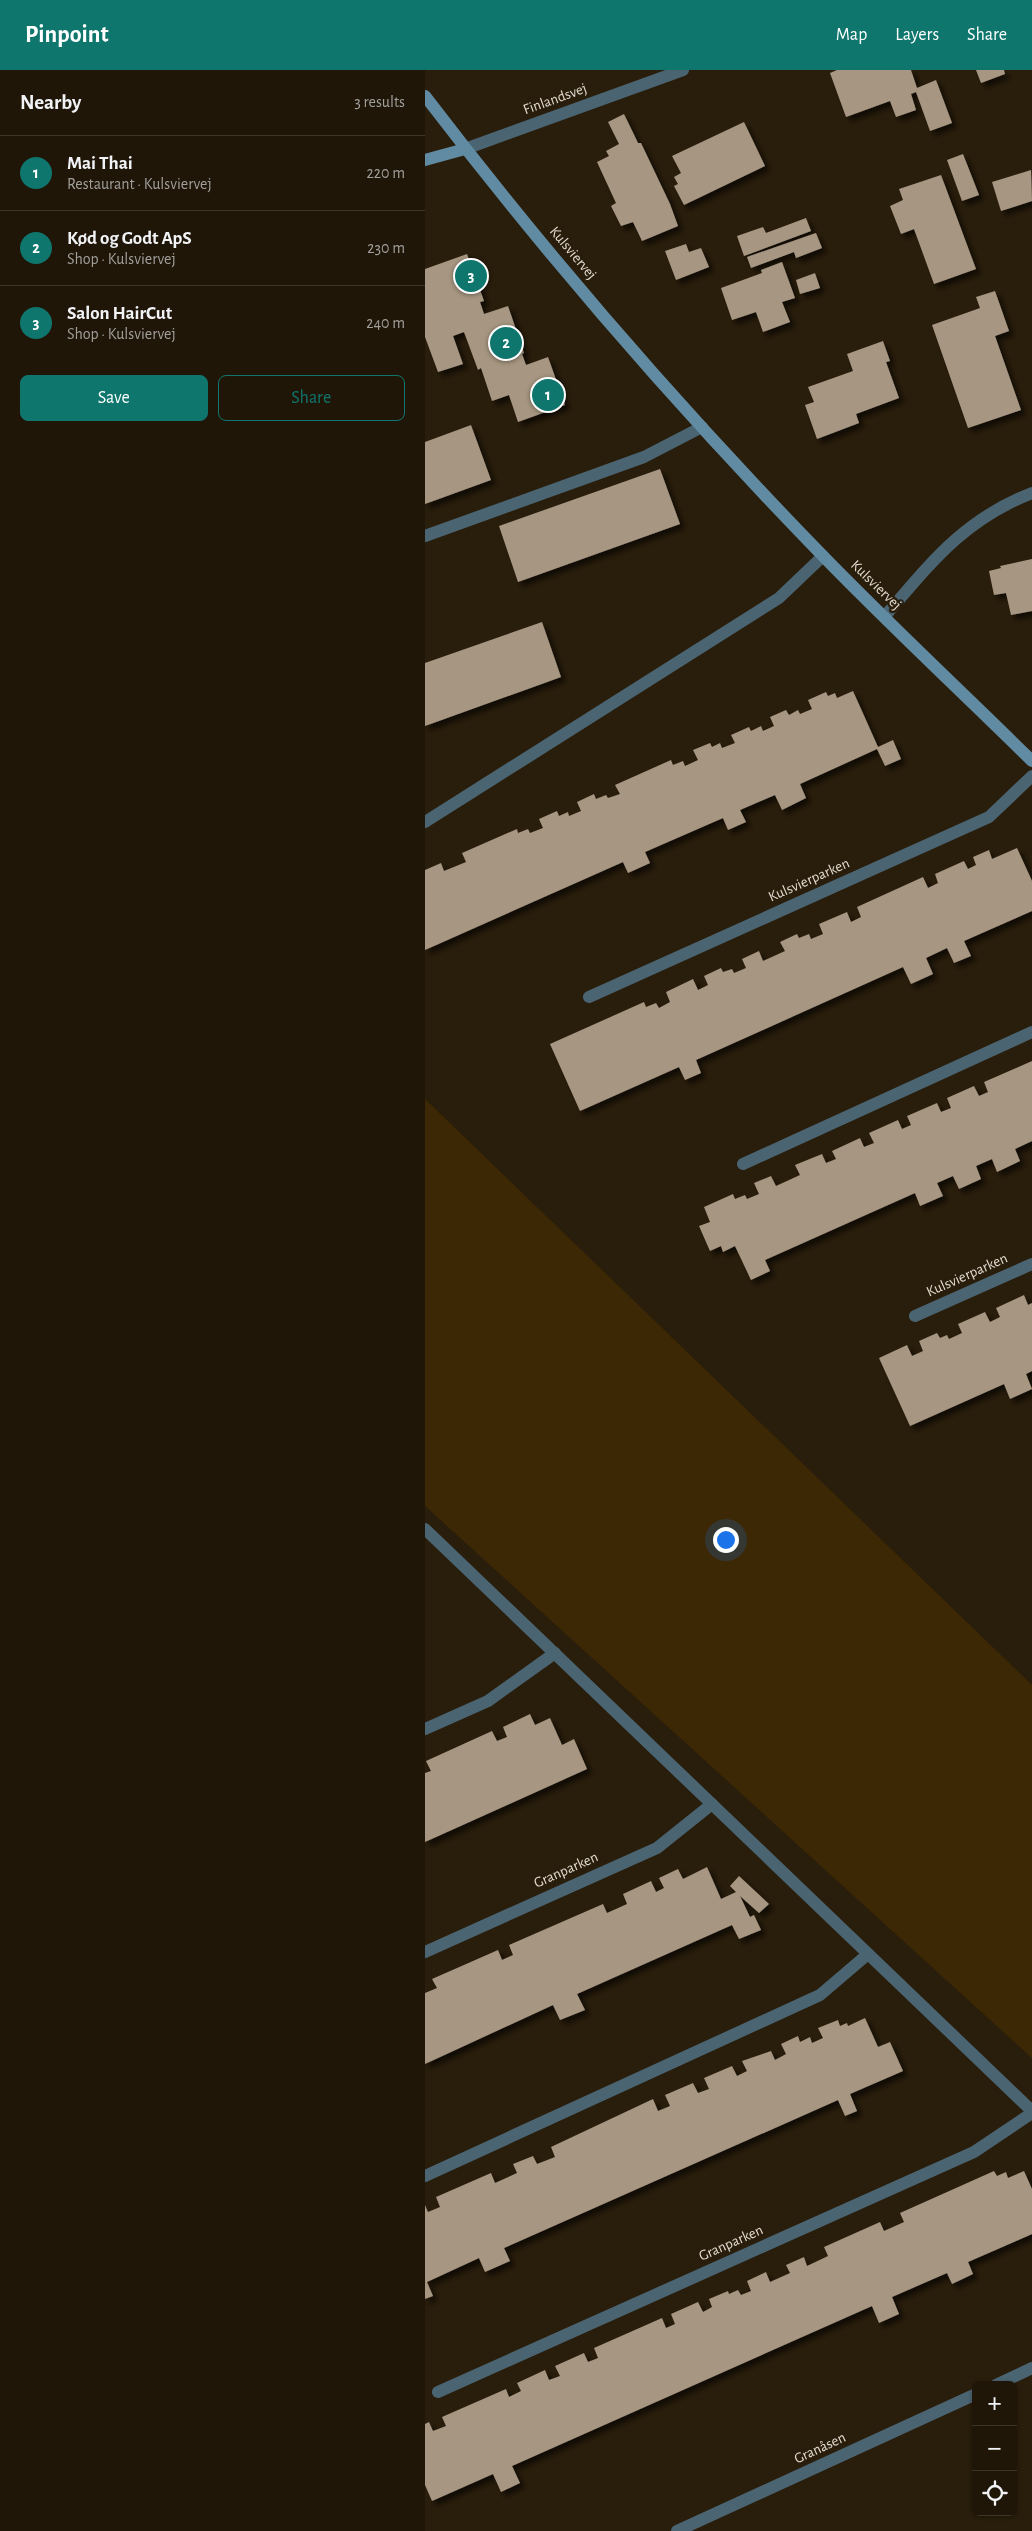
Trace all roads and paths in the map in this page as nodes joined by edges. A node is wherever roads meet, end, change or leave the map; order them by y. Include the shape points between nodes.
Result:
1 (683, 70) edge
2 (425, 96) edge
3 (465, 149) junction
4 (425, 160) edge
5 (702, 427) junction
6 (1032, 493) edge
7 (425, 536) edge
8 (823, 556) junction
9 (885, 616) junction
10 (1032, 761) edge
11 (1032, 776) edge
12 (425, 822) edge
13 (589, 997) dead end
14 (1032, 1032) edge
15 (743, 1164) dead end
16 (1032, 1264) edge
17 (915, 1316) dead end
18 (425, 1529) edge
19 (555, 1653) junction
20 (425, 1729) edge
21 (712, 1804) junction
22 (425, 1952) edge
23 (868, 1954) junction
24 (1032, 2112) edge
25 (425, 2176) edge
26 (1032, 2368) edge
27 (1004, 2381) edge
28 (437, 2392) dead end
29 (972, 2396) edge
30 (677, 2531) edge

1 - 3 street, Finlandsvej
2 - 3 street, Kulsviervej
3 - 4 street
3 - 5 street, Kulsviervej
5 - 7 street via 644,457
5 - 8 street, Kulsviervej
6 - 9 street via 973,524 943,550
8 - 9 street, Kulsviervej
8 - 12 street via 779,598
9 - 10 street, Kulsviervej
11 - 13 street, Kulsvierparken via 989,817
14 - 15 street
16 - 17 street, Kulsvierparken
18 - 19 street, Granparken
19 - 20 street via 488,1701
19 - 21 street, Granparken
21 - 22 street, Granparken via 657,1848
21 - 23 street, Granparken
23 - 24 street, Granparken
23 - 25 street via 820,1996
24 - 28 street, Granparken via 974,2152
26 - 27 street
29 - 30 street, Granåsen

